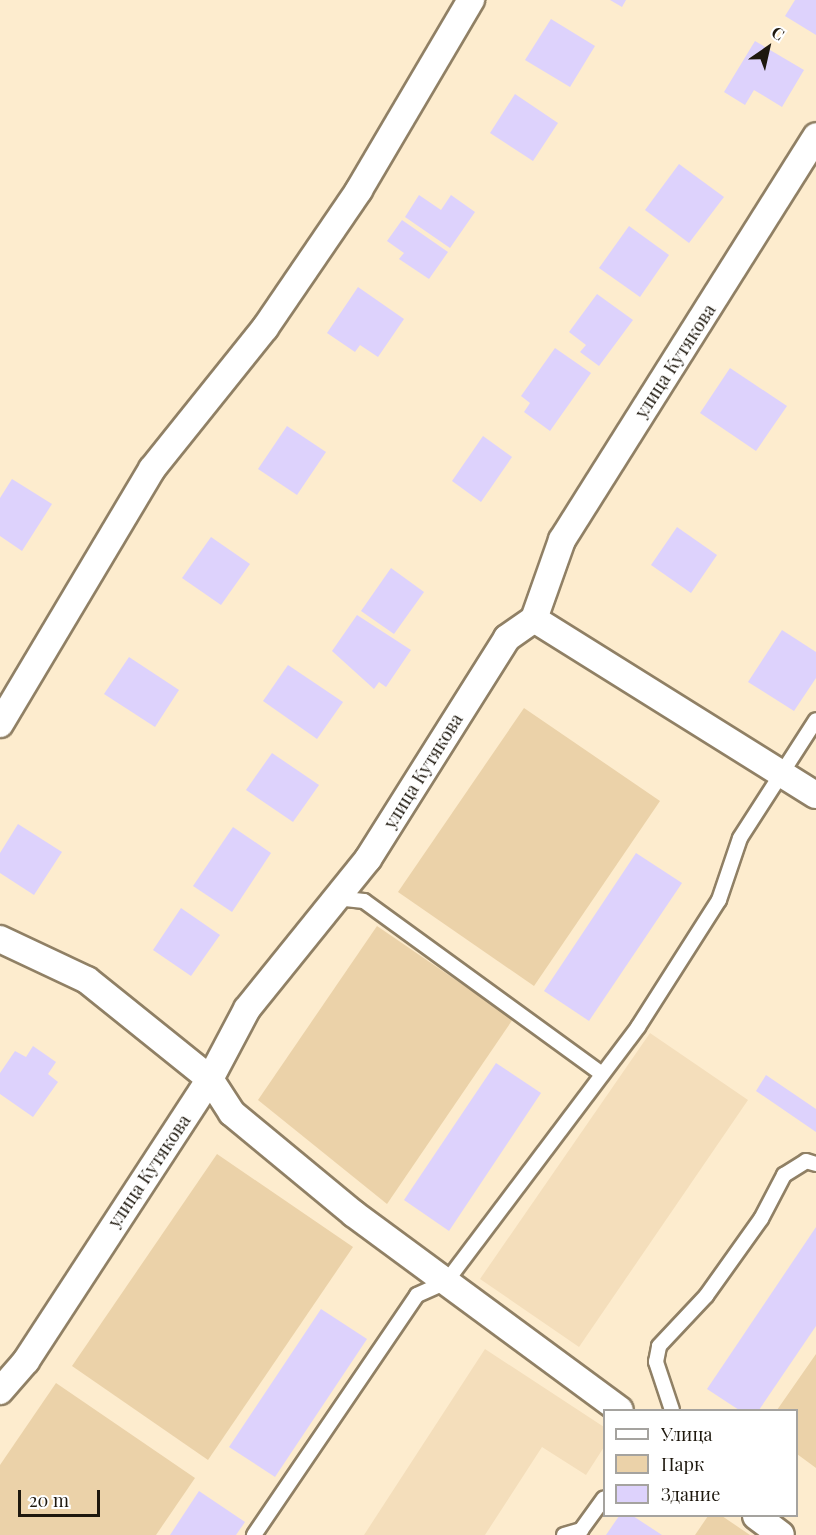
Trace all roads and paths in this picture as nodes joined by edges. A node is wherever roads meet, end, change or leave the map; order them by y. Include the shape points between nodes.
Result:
1 (471, 0) edge
2 (816, 136) edge
3 (534, 619) junction
4 (816, 720) edge
5 (0, 724) edge
6 (781, 774) junction
7 (816, 795) edge
8 (336, 898) junction
9 (0, 939) edge
10 (599, 1072) junction
11 (210, 1079) junction
12 (816, 1164) edge
13 (446, 1282) junction
14 (0, 1391) edge
15 (619, 1409) edge
16 (672, 1409) edge
17 (603, 1499) edge
18 (758, 1517) edge
19 (254, 1535) edge
20 (564, 1535) edge
21 (781, 1535) edge

1 - 5 street via 359,190 285,299 152,469
2 - 3 street, улица Кутякова via 562,540
3 - 6 street
3 - 8 street, улица Кутякова via 507,638 368,859
4 - 6 lane
6 - 7 street
6 - 10 lane via 740,838 719,900 638,1027
8 - 10 lane via 364,901
8 - 11 street, улица Кутякова via 247,1009
9 - 11 street via 87,980
10 - 13 lane
11 - 13 street via 232,1113 254,1133
11 - 14 street, улица Кутякова via 26,1361
12 - 16 lane via 806,1161 784,1175 761,1219 706,1296 659,1346 656,1362
13 - 15 street
13 - 19 lane via 417,1295
17 - 20 lane via 581,1530
18 - 21 street

